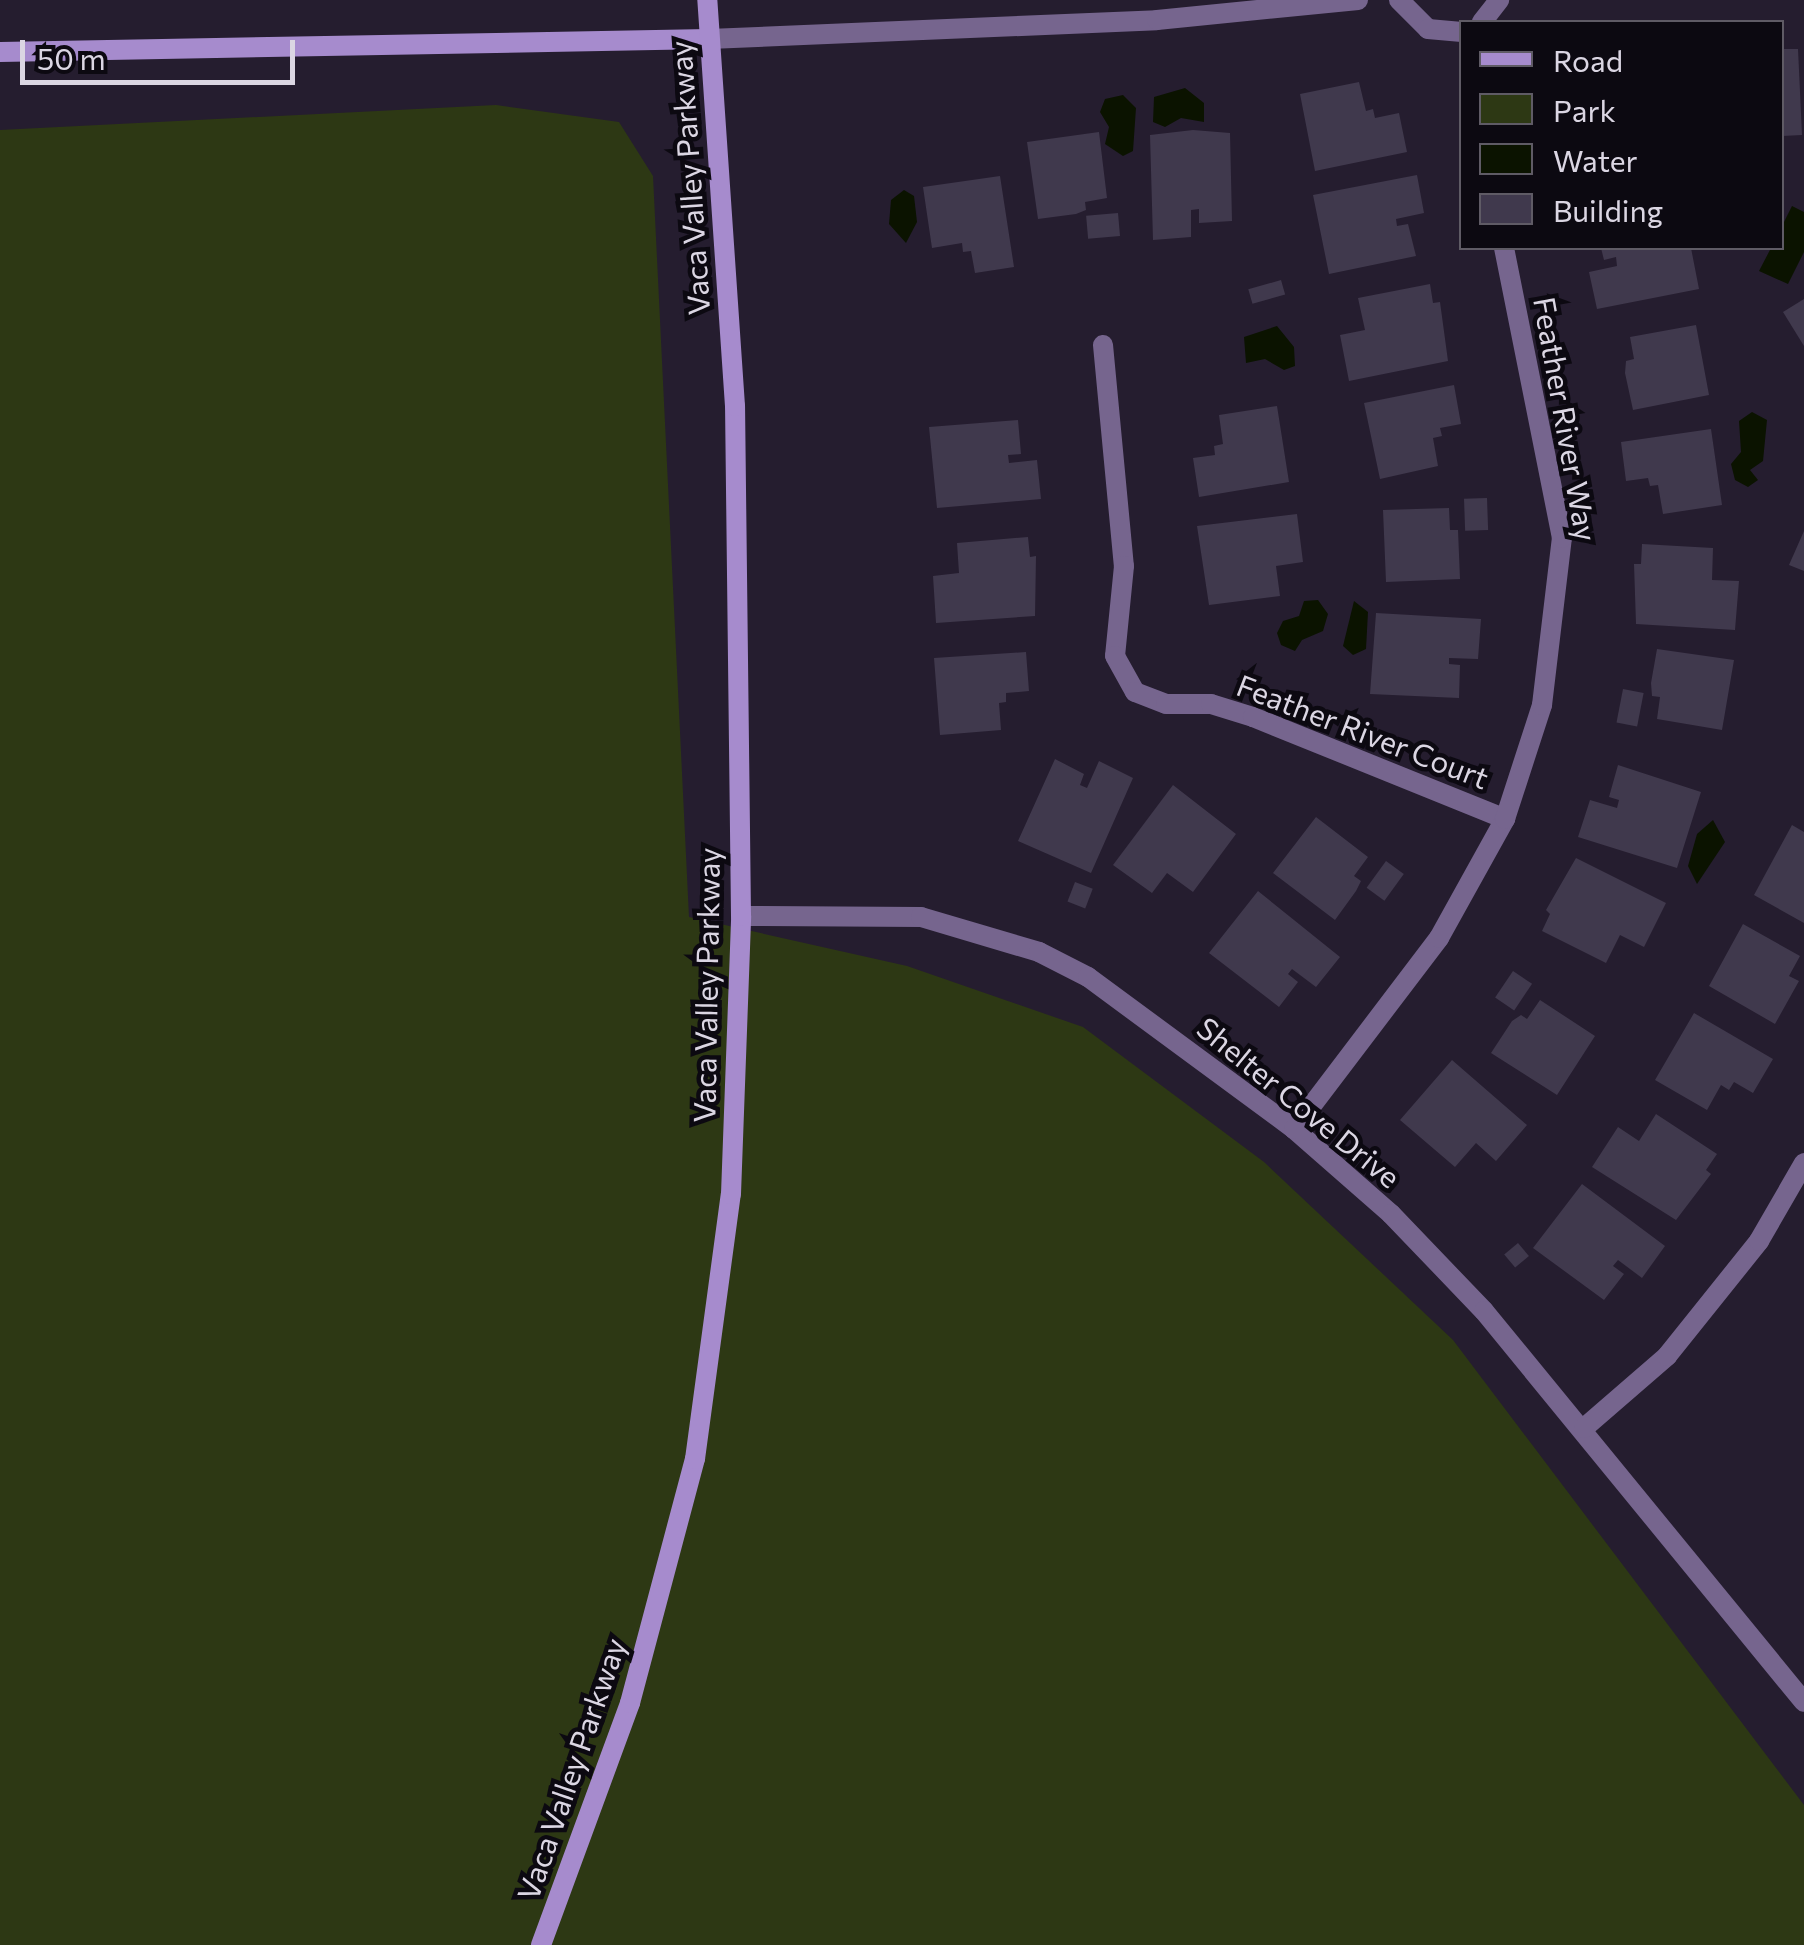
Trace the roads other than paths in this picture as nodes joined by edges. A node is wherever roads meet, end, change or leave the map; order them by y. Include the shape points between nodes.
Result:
1 (707, 0) edge
2 (1358, 0) edge
3 (1399, 0) edge
4 (1499, 0) edge
5 (1484, 20) edge
6 (1459, 34) edge
7 (709, 39) junction
8 (0, 52) edge
9 (1504, 250) edge
10 (1103, 345) dead end
11 (1505, 819) junction
12 (741, 916) junction
13 (1294, 1129) junction
14 (1804, 1163) edge
15 (1584, 1428) junction
16 (1804, 1702) edge
17 (540, 1945) edge

1 - 7 street, Vaca Valley Parkway
2 - 7 street via 1174,19
3 - 6 street via 1428,29
4 - 5 street
7 - 8 street
7 - 12 street, Vaca Valley Parkway via 734,406
9 - 11 street, Feather River Way via 1562,538 1542,705
10 - 11 street, Feather River Court via 1124,566 1114,656 1135,692 1166,704 1211,704 1253,717
11 - 13 street, Feather River Way via 1439,938
12 - 13 street, Shelter Cove Drive via 922,917 1039,952 1088,977
12 - 17 street, Vaca Valley Parkway via 731,1194 695,1458 630,1703
13 - 15 street, Shelter Cove Drive via 1391,1214
14 - 15 street via 1760,1242 1668,1356
15 - 16 street, Shelter Cove Drive

